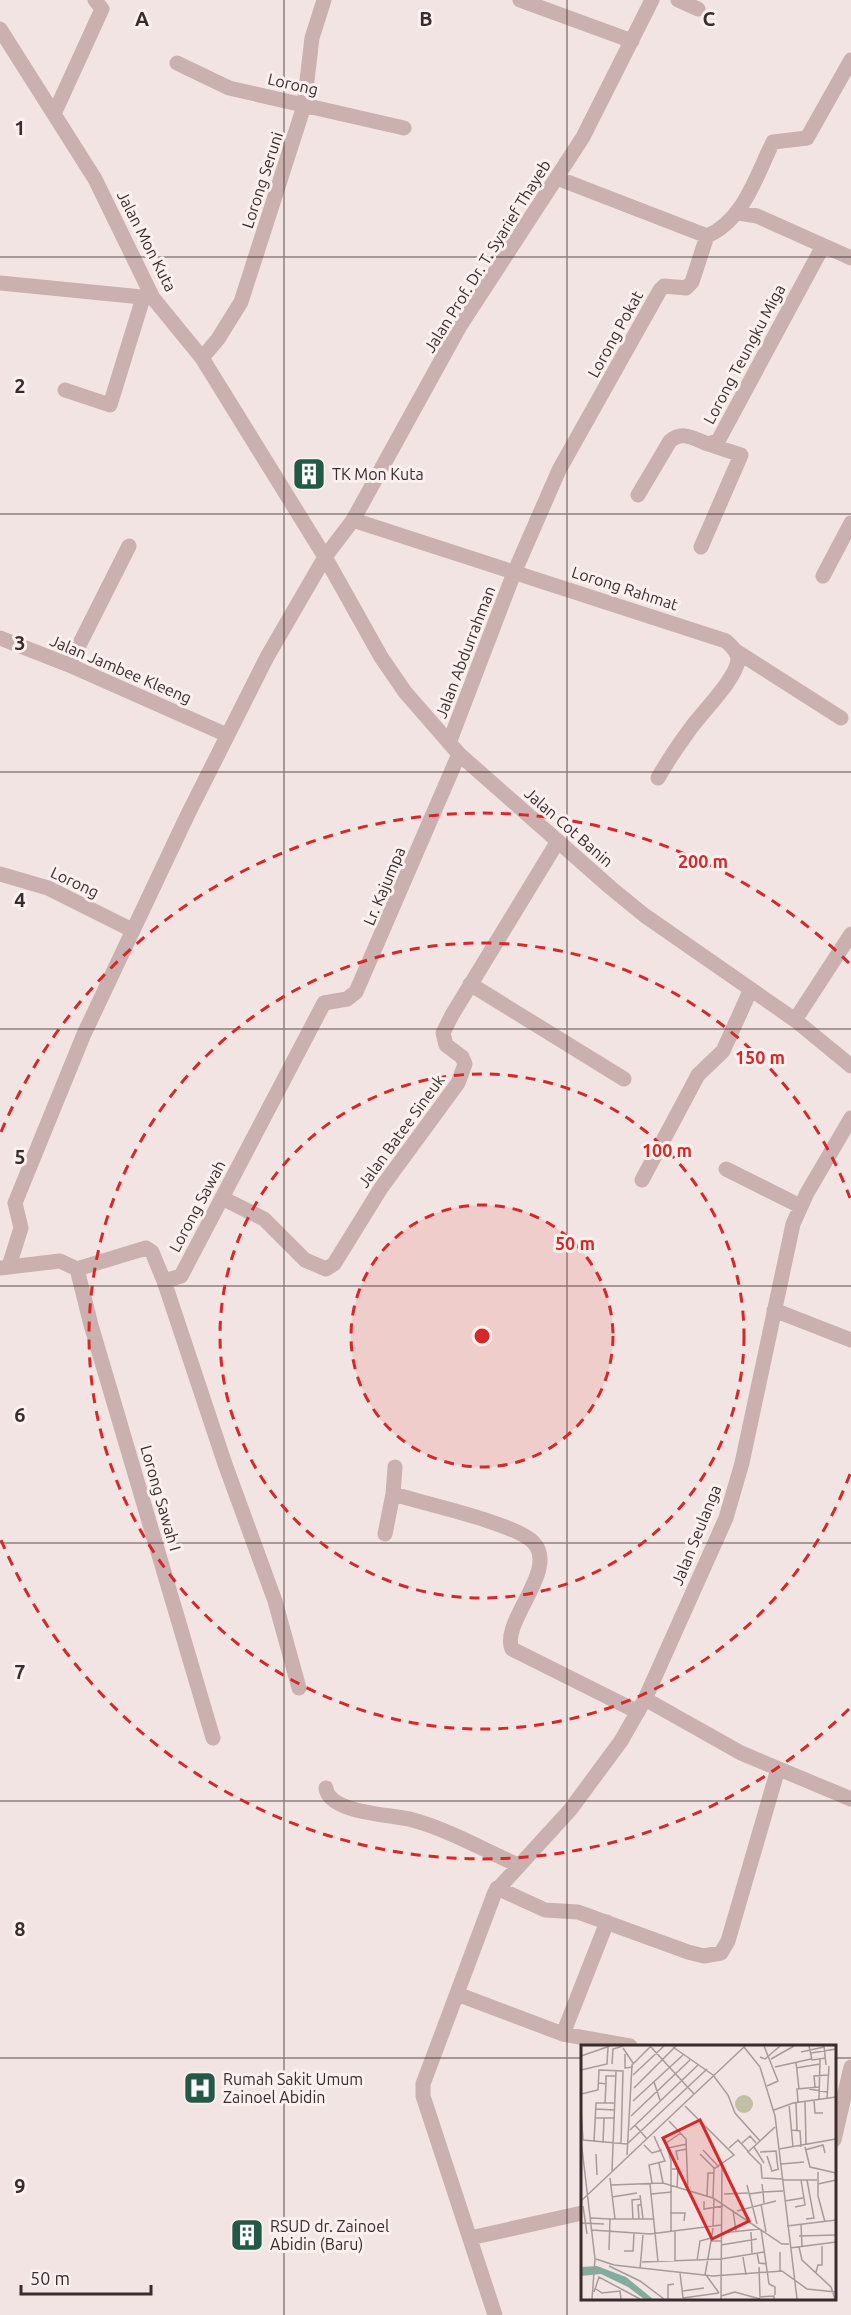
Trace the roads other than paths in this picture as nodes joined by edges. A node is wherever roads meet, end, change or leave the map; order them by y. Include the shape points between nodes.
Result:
1 (95, 0) edge
2 (324, 0) edge
3 (520, 0) edge
4 (652, 0) edge
5 (678, 0) edge
6 (698, 9) dead end
7 (1, 35) edge
8 (632, 41) junction
9 (851, 60) edge
10 (177, 63) dead end
11 (304, 106) junction
12 (54, 114) junction
13 (404, 129) dead end
14 (557, 178) junction
15 (739, 213) junction
16 (707, 236) junction
17 (823, 246) junction
18 (851, 258) edge
19 (0, 283) edge
20 (148, 298) junction
21 (202, 358) junction
22 (65, 390) dead end
23 (708, 444) junction
24 (560, 470) joint
25 (638, 495) dead end
26 (353, 520) junction
27 (851, 524) edge
28 (129, 546) dead end
29 (701, 547) dead end
30 (325, 556) junction
31 (514, 573) junction
32 (823, 576) dead end
33 (0, 638) edge
34 (736, 651) junction
35 (69, 665) junction
36 (841, 718) dead end
37 (227, 735) junction
38 (454, 748) junction
39 (658, 778) dead end
40 (558, 841) junction
41 (0, 874) edge
42 (132, 930) junction
43 (851, 934) edge
44 (470, 984) junction
45 (751, 989) junction
46 (321, 1009) joint
47 (795, 1020) junction
48 (851, 1066) edge
49 (624, 1079) dead end
50 (851, 1118) edge
51 (726, 1169) dead end
52 (642, 1180) dead end
53 (222, 1198) junction
54 (800, 1206) junction
55 (4, 1267) edge
56 (77, 1269) junction
57 (164, 1281) junction
58 (774, 1310) junction
59 (851, 1340) edge
60 (395, 1467) dead end
61 (393, 1494) junction
62 (385, 1534) dead end
63 (299, 1688) dead end
64 (641, 1705) junction
65 (213, 1738) dead end
66 (778, 1769) junction
67 (326, 1788) dead end
68 (851, 1799) edge
69 (518, 1866) junction
70 (497, 1888) junction
71 (608, 1922) junction
72 (457, 1994) junction
73 (563, 2034) junction
74 (624, 2045) edge
75 (846, 2077) edge
76 (836, 2130) edge
77 (581, 2213) edge
78 (470, 2238) junction
79 (495, 2315) edge

1 - 12 street via 102,9
2 - 11 street, Lorong Seruni via 312,38
3 - 8 street
4 - 8 street, Jalan Prof. Dr. T. Syarief Thayeb
5 - 6 street
7 - 12 street, Jalan Mon Kuta
8 - 14 street, Jalan Prof. Dr. T. Syarief Thayeb via 583,137
9 - 15 street via 807,138 773,142
10 - 11 street, Lorong via 229,88
11 - 13 street, Lorong
11 - 21 street, Lorong Seruni via 242,302
12 - 20 street, Jalan Mon Kuta via 95,179
14 - 16 street
14 - 26 street, Jalan Prof. Dr. T. Syarief Thayeb via 460,326
15 - 16 street
15 - 17 street via 757,216
16 - 24 street, Lorong Pokat via 692,282 686,288 664,286 660,290
17 - 18 street
17 - 23 street, Lorong Teungku Miga via 721,436 714,444
19 - 20 street
20 - 21 street, Jalan Mon Kuta
20 - 22 street via 110,405
21 - 30 street, Jalan Mon Kuta
23 - 25 street, Lorong Teungku Miga via 676,436
23 - 29 street via 741,455
24 - 31 street, Jalan Abdurrahman
26 - 30 street, Jalan Prof. Dr. T. Syarief Thayeb
26 - 31 street, Lorong Rahmat
27 - 32 street
28 - 35 street
30 - 37 street, Jalan Prof. Dr. T. Syarief Thayeb
30 - 38 street, Jalan Cot Banin via 381,657 405,692
31 - 34 street, Lorong Rahmat via 726,641
31 - 38 street, Jalan Abdurrahman
33 - 35 street, Jalan Jambee Kleeng
34 - 36 street, Lorong Rahmat
34 - 39 street via 734,671
35 - 37 street, Jalan Jambee Kleeng
37 - 42 street, Jalan Prof. Dr. T. Syarief Thayeb
38 - 40 street, Jalan Cot Banin
38 - 46 street, Lr. Kajumpa via 356,992 346,999 324,1003
40 - 44 street, Jalan Batee Sineuk
40 - 45 street, Jalan Cot Banin via 644,915
41 - 42 street, Lorong via 48,888
42 - 55 street, Jalan Prof. Dr. T. Syarief Thayeb via 84,1034 15,1203 21,1228
43 - 47 street
44 - 49 street
44 - 53 street, Jalan Batee Sineuk via 443,1037 446,1045 464,1060 464,1071 381,1188 334,1264 326,1269 312,1265 264,1219
45 - 47 street, Jalan Cot Banin
45 - 52 street via 723,1051 698,1075
46 - 53 street, Lorong Sawah
47 - 48 street, Jalan Cot Banin
50 - 54 street, Jalan Seulanga
51 - 54 street
53 - 57 street, Lorong Sawah via 181,1276
54 - 58 street, Jalan Seulanga
55 - 56 street via 60,1261
56 - 57 street, Lorong Sawah via 146,1248 152,1252
56 - 65 street, Lorong Sawah I
57 - 63 street via 275,1601
58 - 59 street
58 - 64 street, Jalan Seulanga via 742,1463 726,1518
60 - 61 street
61 - 62 street
61 - 64 street via 488,1521 529,1538 538,1550 539,1565 511,1636 512,1649
64 - 66 street
64 - 69 street, Jalan Seulanga via 581,1797
66 - 68 street
66 - 71 street via 728,1941 721,1953 704,1956 688,1952
67 - 69 street via 330,1796 358,1811 412,1820
69 - 70 street, Jalan Seulanga
70 - 71 street via 545,1910 578,1912
70 - 72 street
71 - 73 street
72 - 73 street
72 - 78 street via 423,2084 423,2096
73 - 74 street
75 - 76 street
77 - 78 street
78 - 79 street

